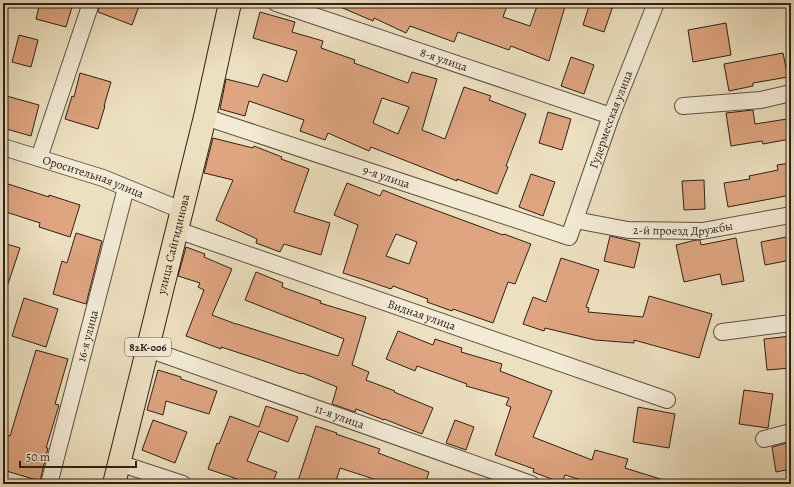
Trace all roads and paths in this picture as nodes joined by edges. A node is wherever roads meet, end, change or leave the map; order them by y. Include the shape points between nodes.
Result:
1 (91, 3) edge
2 (230, 3) edge
3 (276, 3) edge
4 (656, 3) edge
5 (791, 93) edge
6 (683, 106) dead end
7 (611, 116) junction
8 (205, 117) junction
9 (3, 148) edge
10 (39, 158) junction
11 (126, 188) junction
12 (791, 215) edge
13 (179, 220) junction
14 (575, 220) junction
15 (568, 236) joint
16 (791, 323) edge
17 (722, 332) dead end
18 (148, 349) junction
19 (667, 400) dead end
20 (791, 432) edge
21 (764, 439) dead end
22 (120, 463) junction
23 (49, 484) edge
24 (114, 484) edge
25 (183, 484) edge
26 (531, 484) edge

1 - 10 street
2 - 8 main road, улица Сайгидинова / 82К-006
3 - 7 street, 8-я улица
4 - 7 street, Гудермесская улица
5 - 6 street via 761,100
7 - 14 street, Гудермесская улица
8 - 13 main road, улица Сайгидинова / 82К-006
8 - 15 street, 9-я улица
9 - 10 street, Оросительная улица
10 - 11 street, Оросительная улица via 104,178
11 - 13 street, Оросительная улица
11 - 23 street, 16-я улица
12 - 14 street, 2-й проезд Дружбы via 702,231 628,230
13 - 18 main road, улица Сайгидинова / 82К-006
13 - 19 street, Видная улица
14 - 15 street, Гудермесская улица
16 - 17 street
18 - 22 main road, улица Сайгидинова / 82К-006
18 - 26 street, 11-я улица
20 - 21 street
22 - 24 main road, улица Сайгидинова / 82К-006
22 - 25 street

